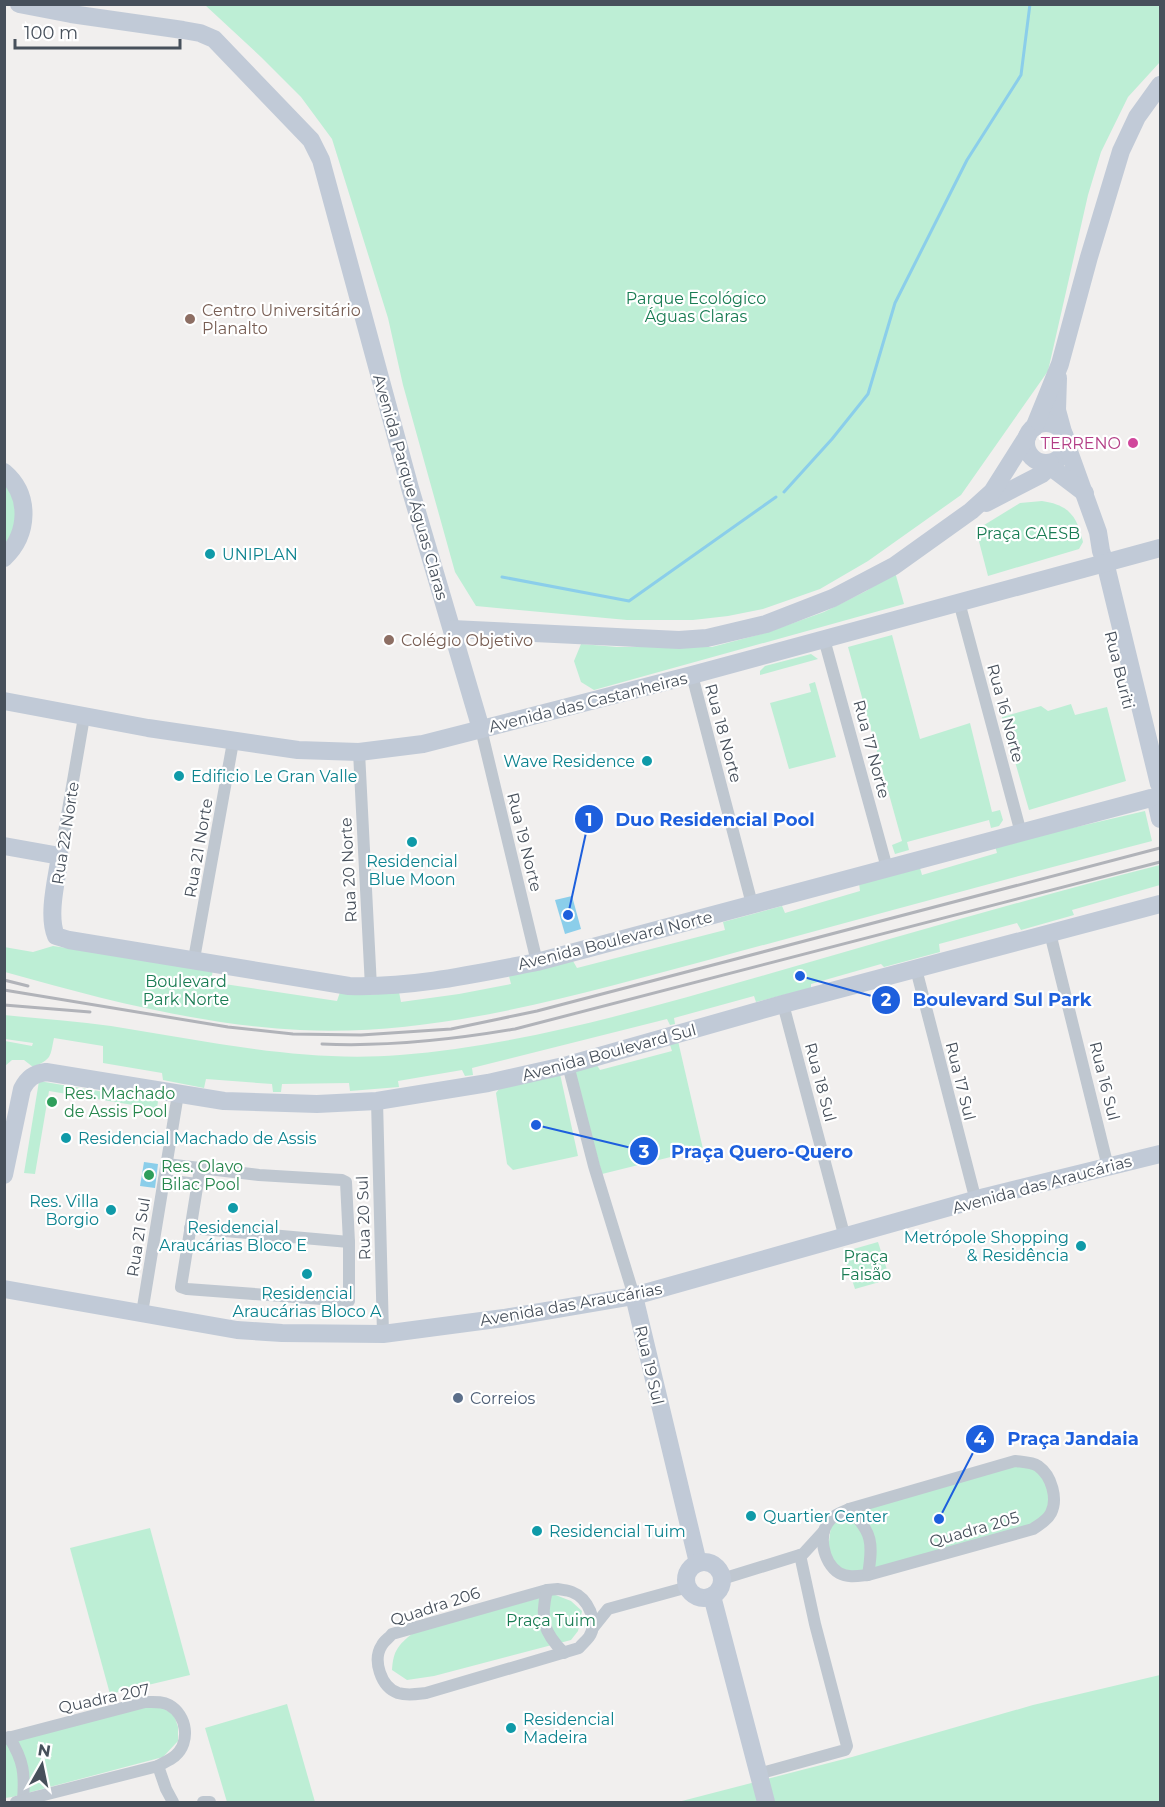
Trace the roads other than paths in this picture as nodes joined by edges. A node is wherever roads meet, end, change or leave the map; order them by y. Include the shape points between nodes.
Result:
1 (19, 4) edge
2 (1161, 85) edge
3 (1060, 364) junction
4 (1031, 431) junction
5 (1065, 438) junction
6 (1051, 463) junction
7 (4, 472) edge
8 (1085, 493) junction
9 (971, 511) junction
10 (1161, 548) edge
11 (4, 558) edge
12 (1100, 560) junction
13 (959, 602) junction
14 (452, 629) junction
15 (824, 639) junction
16 (692, 675) junction
17 (4, 701) edge
18 (84, 717) junction
19 (481, 729) junction
20 (233, 742) junction
21 (359, 752) junction
22 (1157, 798) edge
23 (1021, 833) junction
24 (4, 846) edge
25 (60, 856) junction
26 (887, 868) junction
27 (752, 904) junction
28 (1161, 904) edge
29 (1050, 933) junction
30 (69, 940) joint
31 (194, 959) junction
32 (537, 962) junction
33 (916, 969) junction
34 (371, 987) junction
35 (783, 1004) junction
36 (568, 1065) junction
37 (178, 1094) junction
38 (377, 1101) junction
39 (7, 1150) edge
40 (1161, 1154) edge
41 (166, 1164) junction
42 (1108, 1167) junction
43 (200, 1169) junction
44 (4, 1175) edge
45 (164, 1180) junction
46 (197, 1184) junction
47 (976, 1201) junction
48 (190, 1228) junction
49 (845, 1238) junction
50 (349, 1242) junction
51 (4, 1288) edge
52 (634, 1296) junction
53 (142, 1313) junction
54 (383, 1334) junction
55 (849, 1509) junction
56 (825, 1531) junction
57 (802, 1555) junction
58 (829, 1561) junction
59 (698, 1563) junction
60 (868, 1575) junction
61 (722, 1579) junction
62 (688, 1587) junction
63 (547, 1590) junction
64 (712, 1596) junction
65 (583, 1599) junction
66 (608, 1609) junction
67 (592, 1629) junction
68 (564, 1653) junction
69 (7, 1738) edge
70 (158, 1766) junction
71 (758, 1774) junction
72 (19, 1802) edge
73 (173, 1803) edge
74 (203, 1803) edge
75 (210, 1803) edge
76 (766, 1803) edge

1 - 14 street, Avenida Parque Águas Claras via 201,33 214,39 311,140 321,160
2 - 3 street via 1137,117 1121,151
3 - 4 street
3 - 5 street via 1057,410
4 - 5 street via 1053,424
4 - 6 street via 1026,441 1029,453 1038,461
4 - 9 street via 992,492
5 - 6 street via 1064,453
5 - 8 street, Rua Buriti
6 - 8 street
6 - 9 street via 1042,474
7 - 11 street via 21,494 24,513 22,532
8 - 12 street, Rua Buriti via 1098,531
9 - 14 street via 894,566 833,598 738,632 679,640
10 - 12 street, Avenida das Castanheiras
12 - 13 street, Avenida das Castanheiras
12 - 22 street, Rua Buriti
13 - 15 street, Avenida das Castanheiras
13 - 23 street, Rua 16 Norte
14 - 19 street, Avenida Parque Águas Claras
15 - 16 street, Avenida das Castanheiras
15 - 26 street, Rua 17 Norte
16 - 19 street, Avenida das Castanheiras
16 - 27 street, Rua 18 Norte
17 - 18 street, Avenida das Castanheiras
18 - 20 street, Avenida das Castanheiras
18 - 25 street, Rua 22 Norte
19 - 21 street, Avenida das Castanheiras via 423,744
19 - 32 street, Rua 19 Norte
20 - 21 street, Avenida das Castanheiras
20 - 31 street, Rua 21 Norte
21 - 34 street, Rua 20 Norte
22 - 23 street, Avenida Boulevard Norte
23 - 26 street, Avenida Boulevard Norte
24 - 25 street
25 - 30 street, Rua 22 Norte via 52,926 56,936
26 - 27 street, Avenida Boulevard Norte
27 - 32 street, Avenida Boulevard Norte
28 - 29 street, Avenida Boulevard Sul
29 - 33 street, Avenida Boulevard Sul
29 - 42 street, Rua 16 Sul
30 - 31 street, Avenida Boulevard Norte
31 - 34 street, Avenida Boulevard Norte
32 - 34 street, Avenida Boulevard Norte via 444,980
33 - 35 street, Avenida Boulevard Sul
33 - 47 street, Rua 17 Sul
35 - 36 street, Avenida Boulevard Sul
35 - 49 street, Rua 18 Sul
36 - 38 street, Avenida Boulevard Sul
36 - 52 street, Rua 19 Sul
37 - 38 street, Avenida Boulevard Sul via 270,1104
37 - 39 street, Avenida Boulevard Sul via 46,1072 34,1074 22,1089
37 - 41 street, Rua 21 Sul
38 - 54 street, Rua 20 Sul
39 - 44 street
40 - 42 street, Avenida das Araucárias
41 - 43 street
41 - 45 street, Rua 21 Sul
42 - 47 street, Avenida das Araucárias
43 - 46 street
43 - 50 street via 342,1180 346,1182
45 - 46 street
45 - 53 street, Rua 21 Sul
46 - 48 street
47 - 49 street, Avenida das Araucárias
48 - 50 street
48 - 50 street via 181,1283 181,1287 188,1289 348,1302
49 - 52 street, Avenida das Araucárias
51 - 53 street, Avenida das Araucárias
52 - 54 street, Avenida das Araucárias
52 - 59 street, Rua 19 Sul
53 - 54 street, Avenida das Araucárias via 237,1330
55 - 56 street, Quadra 205 via 832,1518
55 - 60 street via 861,1520 870,1539
55 - 60 street, Quadra 205 via 1016,1461 1039,1467 1052,1486 1052,1512 1034,1529
56 - 57 street, Quadra 205
56 - 58 street via 824,1548
57 - 58 street, Quadra 205
57 - 61 street, Quadra 205
57 - 71 street via 815,1624 847,1746 845,1750
58 - 60 street, Quadra 205 via 839,1573 852,1577
59 - 61 street via 714,1565
59 - 62 street via 689,1570
61 - 64 street via 720,1589
62 - 64 street via 701,1598
62 - 66 street
63 - 65 street, Quadra 206 via 558,1588
63 - 68 street via 543,1620 553,1642
63 - 68 street, Quadra 206 via 392,1634 381,1645 378,1667 391,1688 410,1695
64 - 71 street
65 - 66 street, Quadra 206
65 - 67 street via 591,1613
66 - 67 street, Quadra 206
67 - 68 street, Quadra 206 via 579,1648
69 - 70 street, Quadra 207 via 145,1702 160,1702 181,1716 185,1729 176,1755
69 - 72 street, Quadra 207 via 18,1752 23,1768
70 - 72 street, Quadra 207
70 - 73 street
71 - 76 street
74 - 75 street

